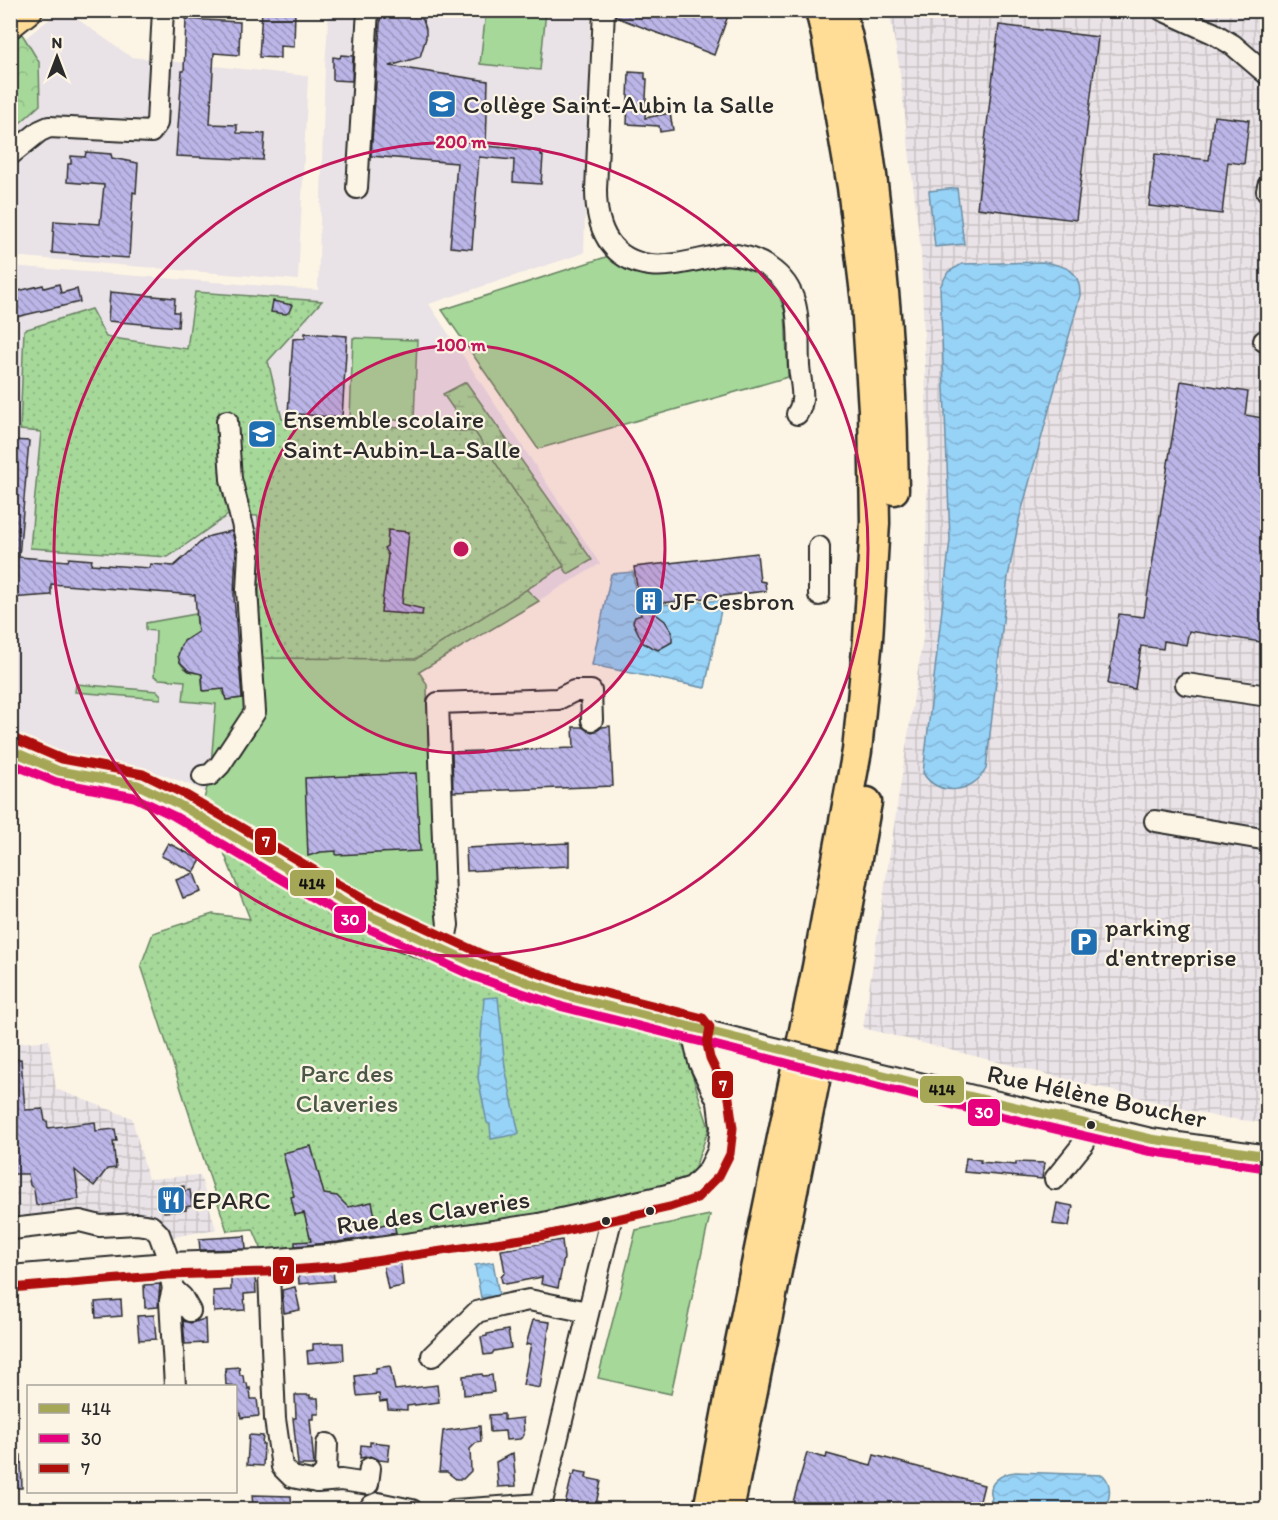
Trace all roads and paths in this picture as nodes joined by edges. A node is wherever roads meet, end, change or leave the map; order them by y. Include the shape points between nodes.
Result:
1 (163, 10) edge
2 (368, 10) edge
3 (604, 10) edge
4 (820, 10) edge
5 (1162, 10) edge
6 (845, 19) edge
7 (1268, 75) edge
8 (10, 155) edge
9 (357, 188) dead end
10 (797, 414) dead end
11 (227, 422) dead end
12 (819, 547) dead end
13 (819, 595) dead end
14 (1186, 684) dead end
15 (1268, 696) edge
16 (592, 720) dead end
17 (10, 750) edge
18 (203, 776) dead end
19 (1155, 821) dead end
20 (1268, 840) edge
21 (443, 950) junction
22 (698, 1029) junction
23 (1092, 1125) junction
24 (1268, 1156) edge
25 (1056, 1179) dead end
26 (606, 1209) junction
27 (12, 1229) edge
28 (266, 1260) junction
29 (167, 1263) junction
30 (10, 1275) edge
31 (173, 1288) junction
32 (190, 1311) dead end
33 (588, 1312) junction
34 (432, 1356) dead end
35 (175, 1385) edge
36 (327, 1444) dead end
37 (370, 1468) dead end
38 (317, 1482) junction
39 (540, 1507) edge
40 (369, 1509) edge
41 (412, 1509) edge
42 (454, 1509) edge
43 (708, 1509) edge
44 (729, 1509) edge

1 - 8 street via 157,123 151,132 49,128
2 - 9 street
3 - 10 street via 596,179 600,227 620,253 640,263 662,265 725,254 763,263 780,277 796,306 804,399
4 - 43 highway via 850,176 866,302 875,523 868,639 857,751
5 - 7 street via 1233,45
6 - 44 highway via 872,172 886,301 893,411 894,523 888,639 876,756 840,960
11 - 18 street via 231,479 249,551 247,590 255,712 220,765
12 - 13 street
14 - 15 street
16 - 21 street via 591,691 574,691 558,699 438,703 448,925
17 - 21 street, Rue Hélène Boucher via 59,771 138,785 180,805 352,906
19 - 20 street
21 - 22 street, Rue Hélène Boucher via 567,996
22 - 23 street, Rue Hélène Boucher, bridge
22 - 26 street, Rue des Claveries via 695,1044 699,1062 718,1102 721,1127 718,1151 708,1171 692,1187
23 - 24 street, Rue Hélène Boucher via 1151,1139
23 - 25 street via 1084,1143
26 - 28 street, Rue des Claveries via 539,1224 339,1254
26 - 33 street via 610,1224
27 - 29 street via 80,1221 100,1226 151,1226 159,1234
28 - 29 street, Rue des Claveries
28 - 38 street via 275,1419 282,1467 291,1477
29 - 30 street, Rue des Claveries
29 - 31 street
31 - 32 street
31 - 35 street via 170,1300
33 - 34 street via 530,1300 500,1305 477,1312
33 - 39 street
36 - 38 street via 326,1472
37 - 38 street via 368,1484
39 - 42 street
40 - 41 street via 378,1503

